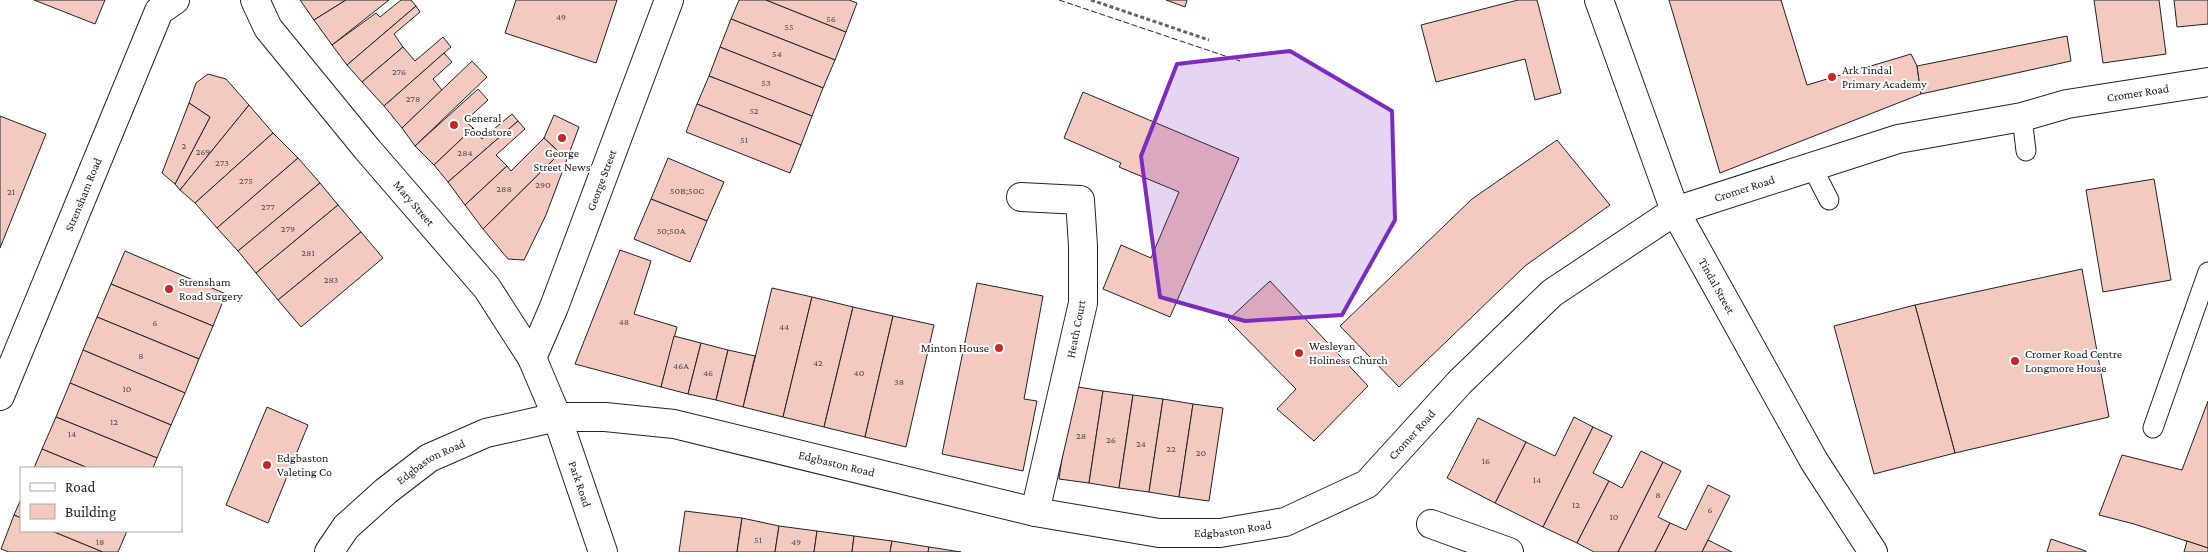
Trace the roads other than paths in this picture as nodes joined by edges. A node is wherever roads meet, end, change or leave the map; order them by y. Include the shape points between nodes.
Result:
1 (175, 0) edge
2 (255, 0) edge
3 (669, 0) edge
4 (1599, 0) edge
5 (2208, 82) edge
6 (2022, 117) junction
7 (2026, 151) dead end
8 (1812, 167) junction
9 (1021, 197) dead end
10 (1829, 200) dead end
11 (1675, 211) junction
12 (2208, 272) edge
13 (532, 358) junction
14 (0, 396) edge
15 (557, 417) junction
16 (2153, 428) dead end
17 (1374, 476) joint
18 (1035, 512) junction
19 (1431, 524) dead end
20 (329, 552) edge
21 (603, 552) edge
22 (1509, 552) edge
23 (1873, 552) edge

1 - 14 street, Strensham Road via 159,11
2 - 13 street, Mary Street via 268,28 487,288
3 - 13 street, George Street
4 - 11 street, Tindal Street
5 - 6 street, Cromer Road via 2067,104
6 - 7 lane
6 - 8 street, Cromer Road via 1898,139
8 - 10 lane
8 - 11 street, Cromer Road
9 - 18 street, Heath Court via 1080,200 1083,246 1083,303
11 - 17 street, Cromer Road via 1552,293 1460,382
11 - 23 street, Tindal Street via 1814,461
12 - 16 lane
13 - 15 street, Mary Street
15 - 18 street, Edgbaston Road via 605,417 674,424
15 - 20 street, Edgbaston Road via 486,433 429,458 346,528
15 - 21 street, Park Road
17 - 18 street, Edgbaston Road via 1367,484 1285,522 1220,533 1159,533
19 - 22 street

